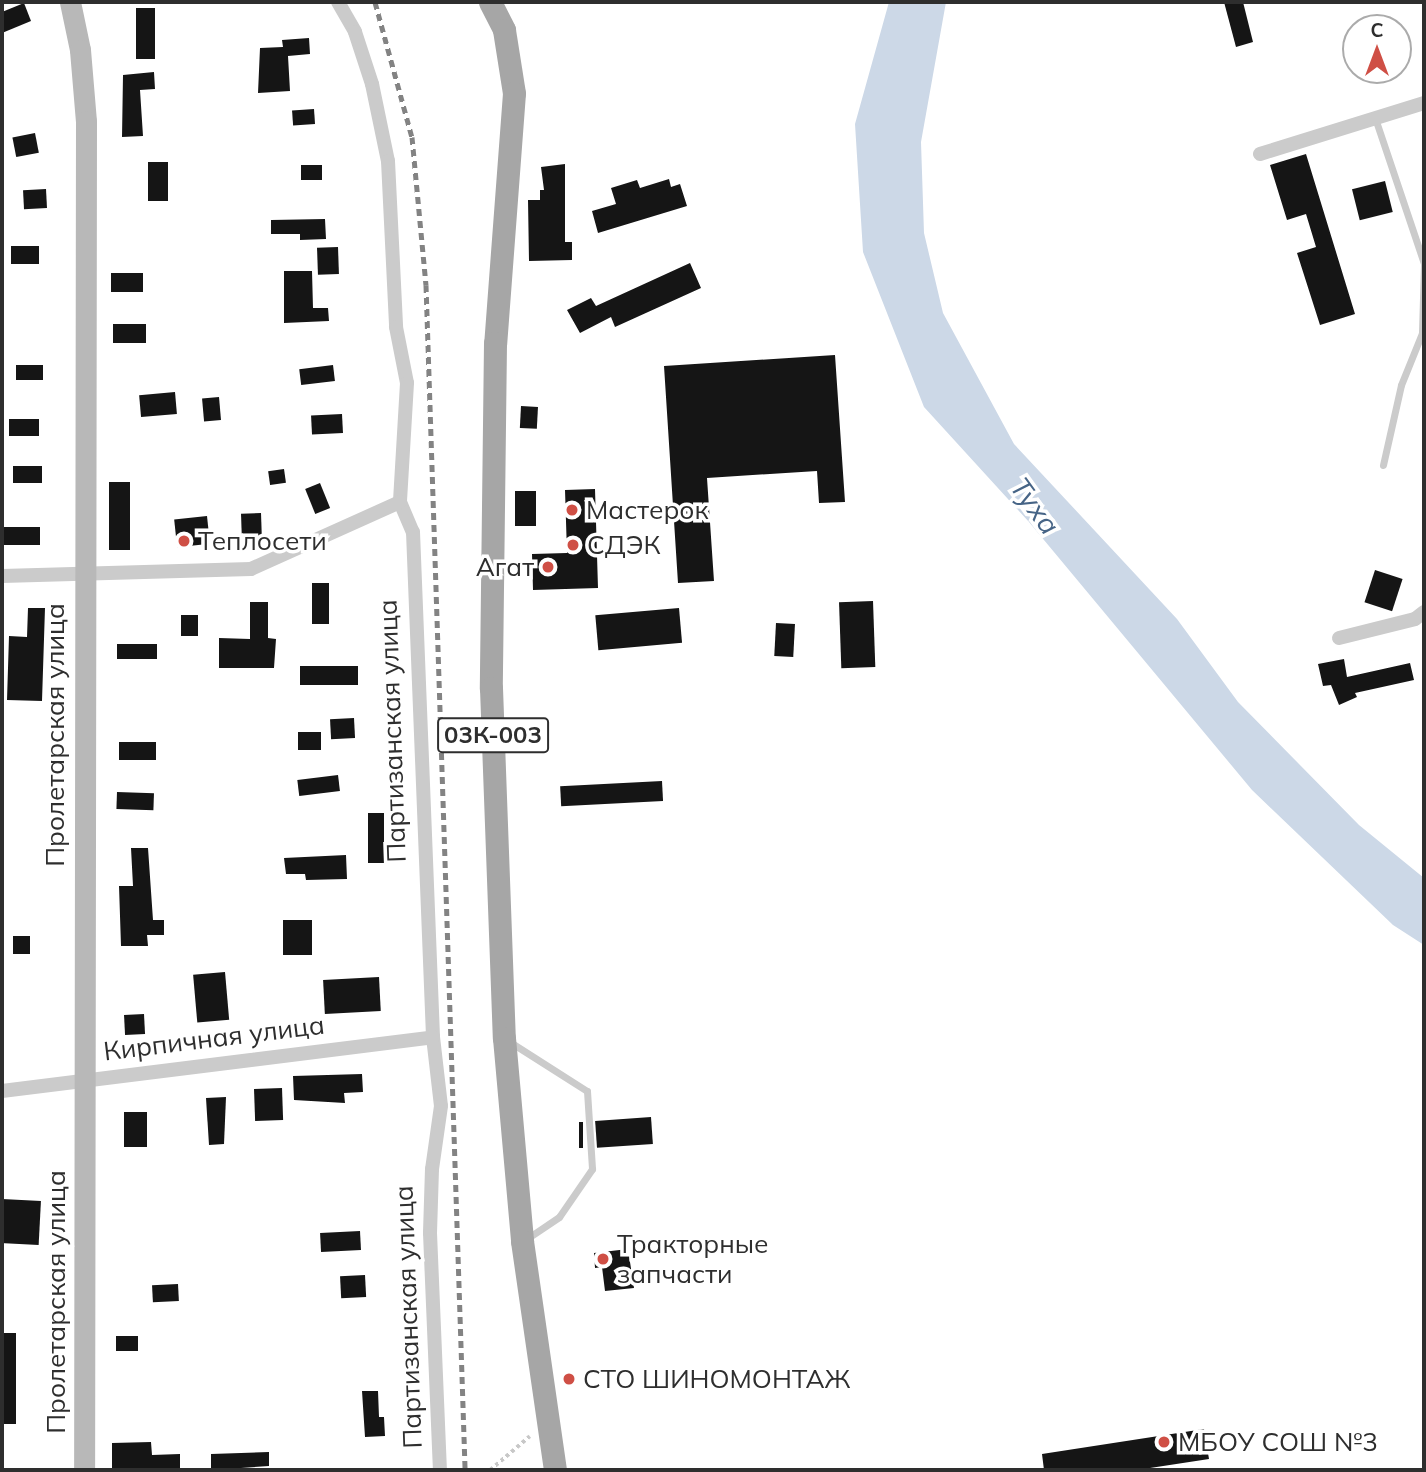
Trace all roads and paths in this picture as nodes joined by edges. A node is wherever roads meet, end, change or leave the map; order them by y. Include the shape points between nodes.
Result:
1 (70, 2) edge
2 (338, 2) edge
3 (490, 2) edge
4 (1424, 103) edge
5 (1376, 121) junction
6 (1260, 154) dead end
7 (1383, 465) dead end
8 (400, 502) junction
9 (2, 576) edge
10 (82, 576) junction
11 (1424, 612) edge
12 (1339, 638) dead end
13 (433, 1037) junction
14 (504, 1038) junction
15 (85, 1078) junction
16 (2, 1091) edge
17 (522, 1241) junction
18 (547, 1420) junction
19 (84, 1470) edge
20 (440, 1470) edge
21 (489, 1470) edge
22 (555, 1470) edge

1 - 10 street, Пролетарская улица via 80,50 86,121
2 - 8 street, Партизанская улица via 355,32 372,84 388,161 396,327 407,383
3 - 14 main road, 03К-003 via 504,30 514,93 495,343 491,688
4 - 5 street
5 - 6 street
5 - 7 lane via 1424,264 1422,333 1401,385
8 - 10 street via 251,569
8 - 13 street, Партизанская улица via 413,532
9 - 10 street
10 - 15 street, Пролетарская улица
11 - 12 street via 1415,619
13 - 15 street, Кирпичная улица
13 - 20 street, Партизанская улица via 442,1106 432,1169 430,1233
14 - 17 main road, 03К-003
14 - 17 lane via 587,1091 592,1169 559,1217
15 - 16 street, Кирпичная улица
15 - 19 street, Пролетарская улица
17 - 18 main road, 03К-003
18 - 21 path
18 - 22 main road, 03К-003

